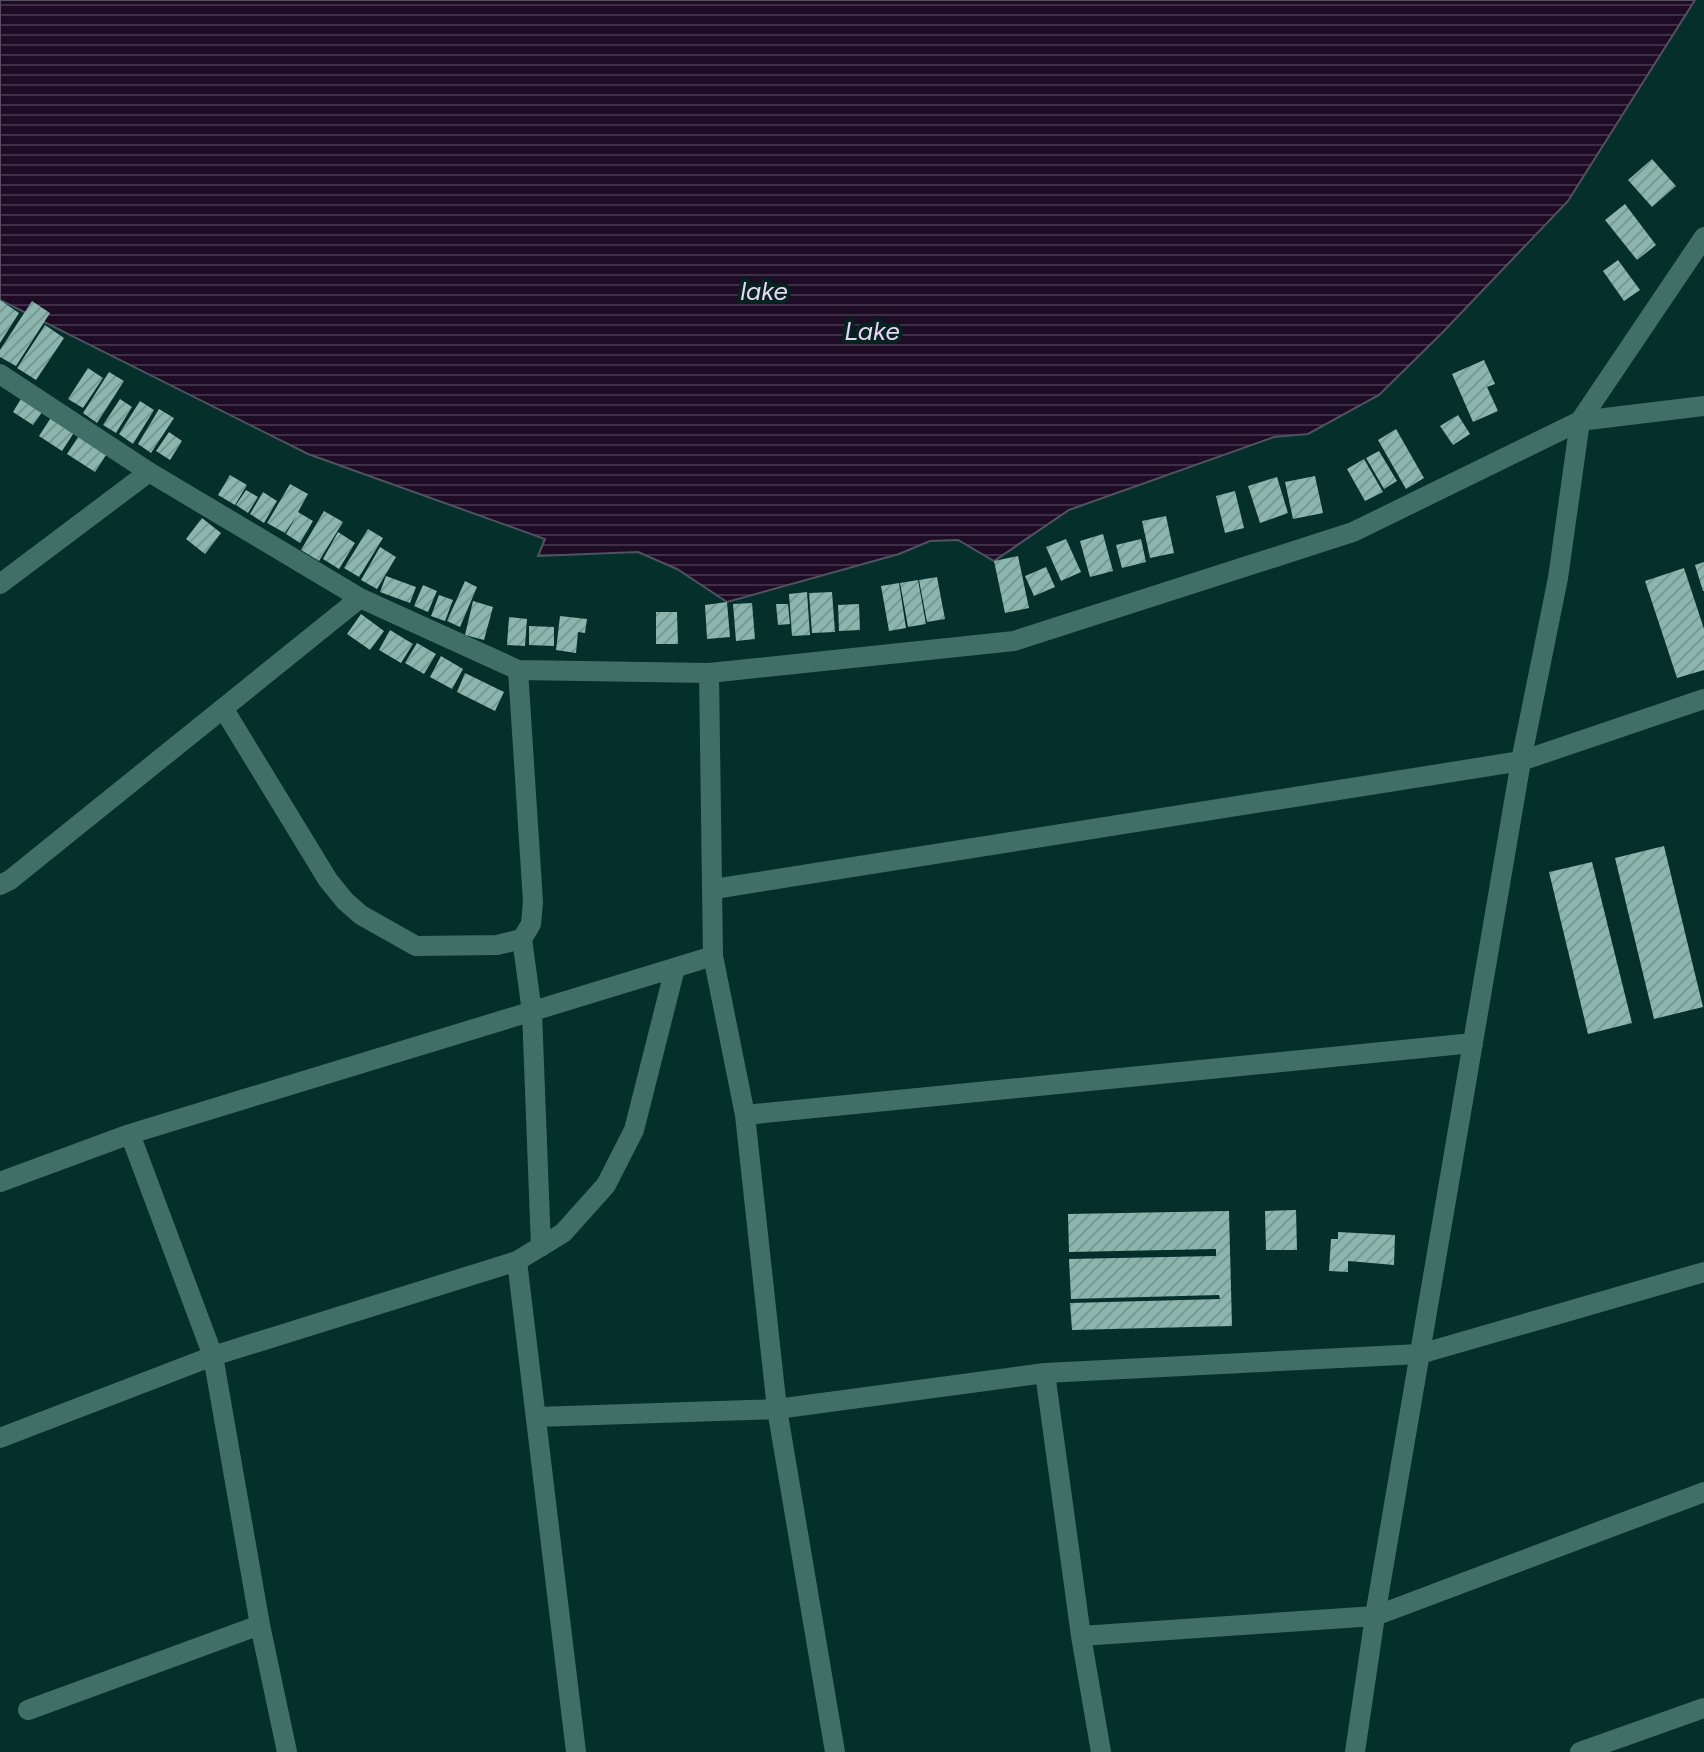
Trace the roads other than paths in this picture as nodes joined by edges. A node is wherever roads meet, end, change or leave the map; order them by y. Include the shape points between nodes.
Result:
1 (1704, 237) edge
2 (0, 374) edge
3 (1704, 406) edge
4 (1580, 421) junction
5 (149, 472) junction
6 (0, 584) edge
7 (360, 598) junction
8 (518, 670) junction
9 (709, 673) junction
10 (1704, 699) edge
11 (223, 708) junction
12 (1521, 761) junction
13 (0, 885) edge
14 (714, 889) junction
15 (522, 939) junction
16 (713, 956) junction
17 (675, 968) junction
18 (532, 1012) junction
19 (1473, 1043) junction
20 (745, 1115) junction
21 (130, 1134) junction
22 (0, 1182) edge
23 (541, 1247) junction
24 (517, 1261) junction
25 (1704, 1272) edge
26 (1420, 1354) junction
27 (213, 1356) junction
28 (1045, 1373) junction
29 (777, 1409) junction
30 (536, 1417) junction
31 (0, 1438) edge
32 (1704, 1492) edge
33 (1375, 1616) junction
34 (260, 1625) junction
35 (1081, 1636) junction
36 (1704, 1708) edge
37 (28, 1710) dead end
38 (287, 1752) edge
39 (576, 1752) edge
40 (835, 1752) edge
41 (1101, 1752) edge
42 (1355, 1752) edge
43 (1580, 1752) edge

1 - 4 street
2 - 5 street
3 - 4 street
4 - 9 street via 1353,532 1014,641
4 - 12 street via 1558,578
5 - 6 street
5 - 7 street
7 - 8 street
7 - 11 street
8 - 9 street
8 - 15 street via 533,902 531,924
9 - 14 street
10 - 12 street
11 - 13 street
11 - 15 street via 328,880 361,915 416,946 497,945
12 - 14 street
12 - 19 street
14 - 16 street
15 - 18 street
16 - 17 street
16 - 20 street
17 - 18 street
17 - 23 street via 634,1130 606,1185 563,1233
18 - 21 street
18 - 23 street
19 - 20 street
19 - 26 street
20 - 29 street
21 - 22 street
21 - 27 street
23 - 24 street
24 - 27 street
24 - 30 street
25 - 26 street
26 - 28 street
26 - 33 street
27 - 31 street
27 - 34 street
28 - 29 street
28 - 35 street
29 - 30 street
29 - 40 street
30 - 39 street
32 - 33 street
33 - 35 street
33 - 42 street
34 - 37 street
34 - 38 street
35 - 41 street
36 - 43 street

